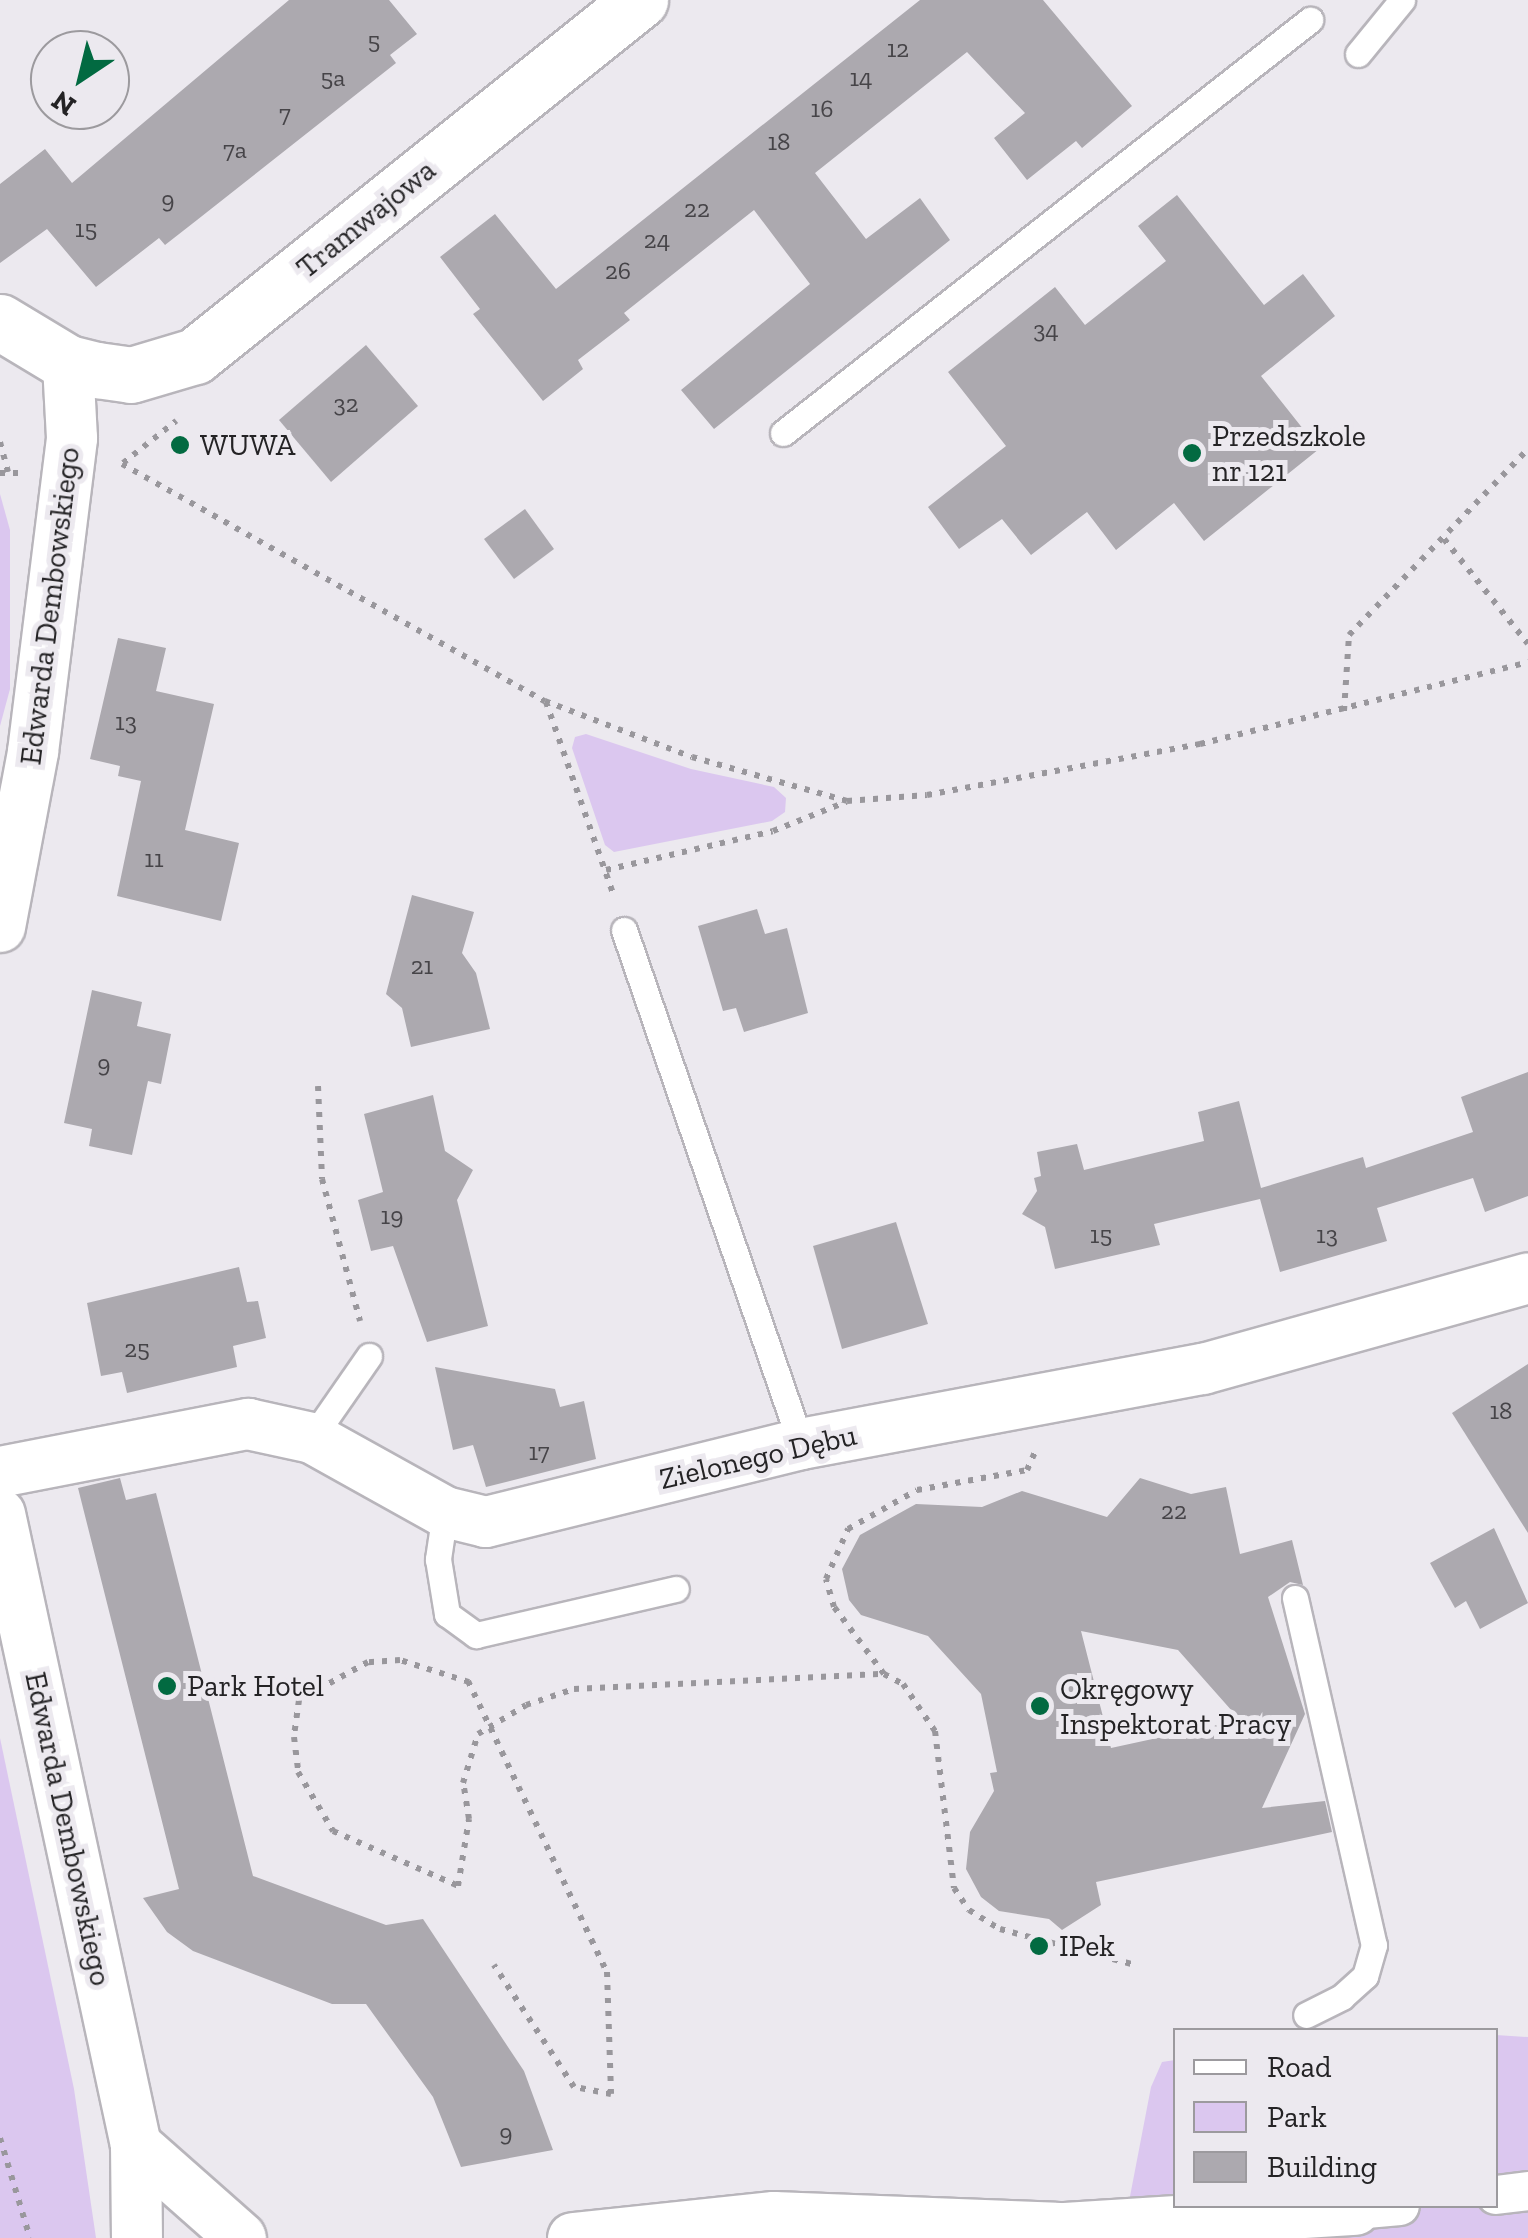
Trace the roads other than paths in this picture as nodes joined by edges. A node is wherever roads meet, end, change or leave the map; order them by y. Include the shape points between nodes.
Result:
1 (640, 0) edge
2 (1402, 0) edge
3 (1310, 20) dead end
4 (1358, 54) dead end
5 (0, 322) edge
6 (68, 364) junction
7 (782, 433) dead end
8 (0, 926) edge
9 (624, 930) road end
10 (1528, 1278) edge
11 (369, 1356) road end
12 (312, 1438) junction
13 (800, 1444) junction
14 (0, 1472) edge
15 (445, 1512) junction
16 (0, 1514) edge
17 (676, 1589) dead end
18 (1295, 1598) dead end
19 (1306, 2014) dead end
20 (136, 2144) junction
21 (1528, 2191) edge
22 (1498, 2195) edge
23 (1378, 2208) edge
24 (1065, 2233) edge
25 (137, 2238) edge
26 (241, 2238) edge
27 (573, 2238) edge

1 - 6 street, Tramwajowa via 195,356 131,375
2 - 4 lane
3 - 7 lane
5 - 6 street
6 - 8 street, Edwarda Dembowskiego via 72,438 33,752
9 - 13 lane
10 - 13 street, Zielonego Dębu via 1204,1370
11 - 12 lane
12 - 14 street, Zielonego Dębu via 236,1425
12 - 15 street, Zielonego Dębu
13 - 15 street, Zielonego Dębu via 486,1522
15 - 17 lane via 438,1559 446,1614 476,1636
16 - 20 street, Edwarda Dembowskiego
18 - 19 lane via 1374,1945 1366,1976
20 - 25 street, Edwarda Dembowskiego
20 - 26 street
21 - 22 street
23 - 24 street
24 - 27 street via 774,2217

